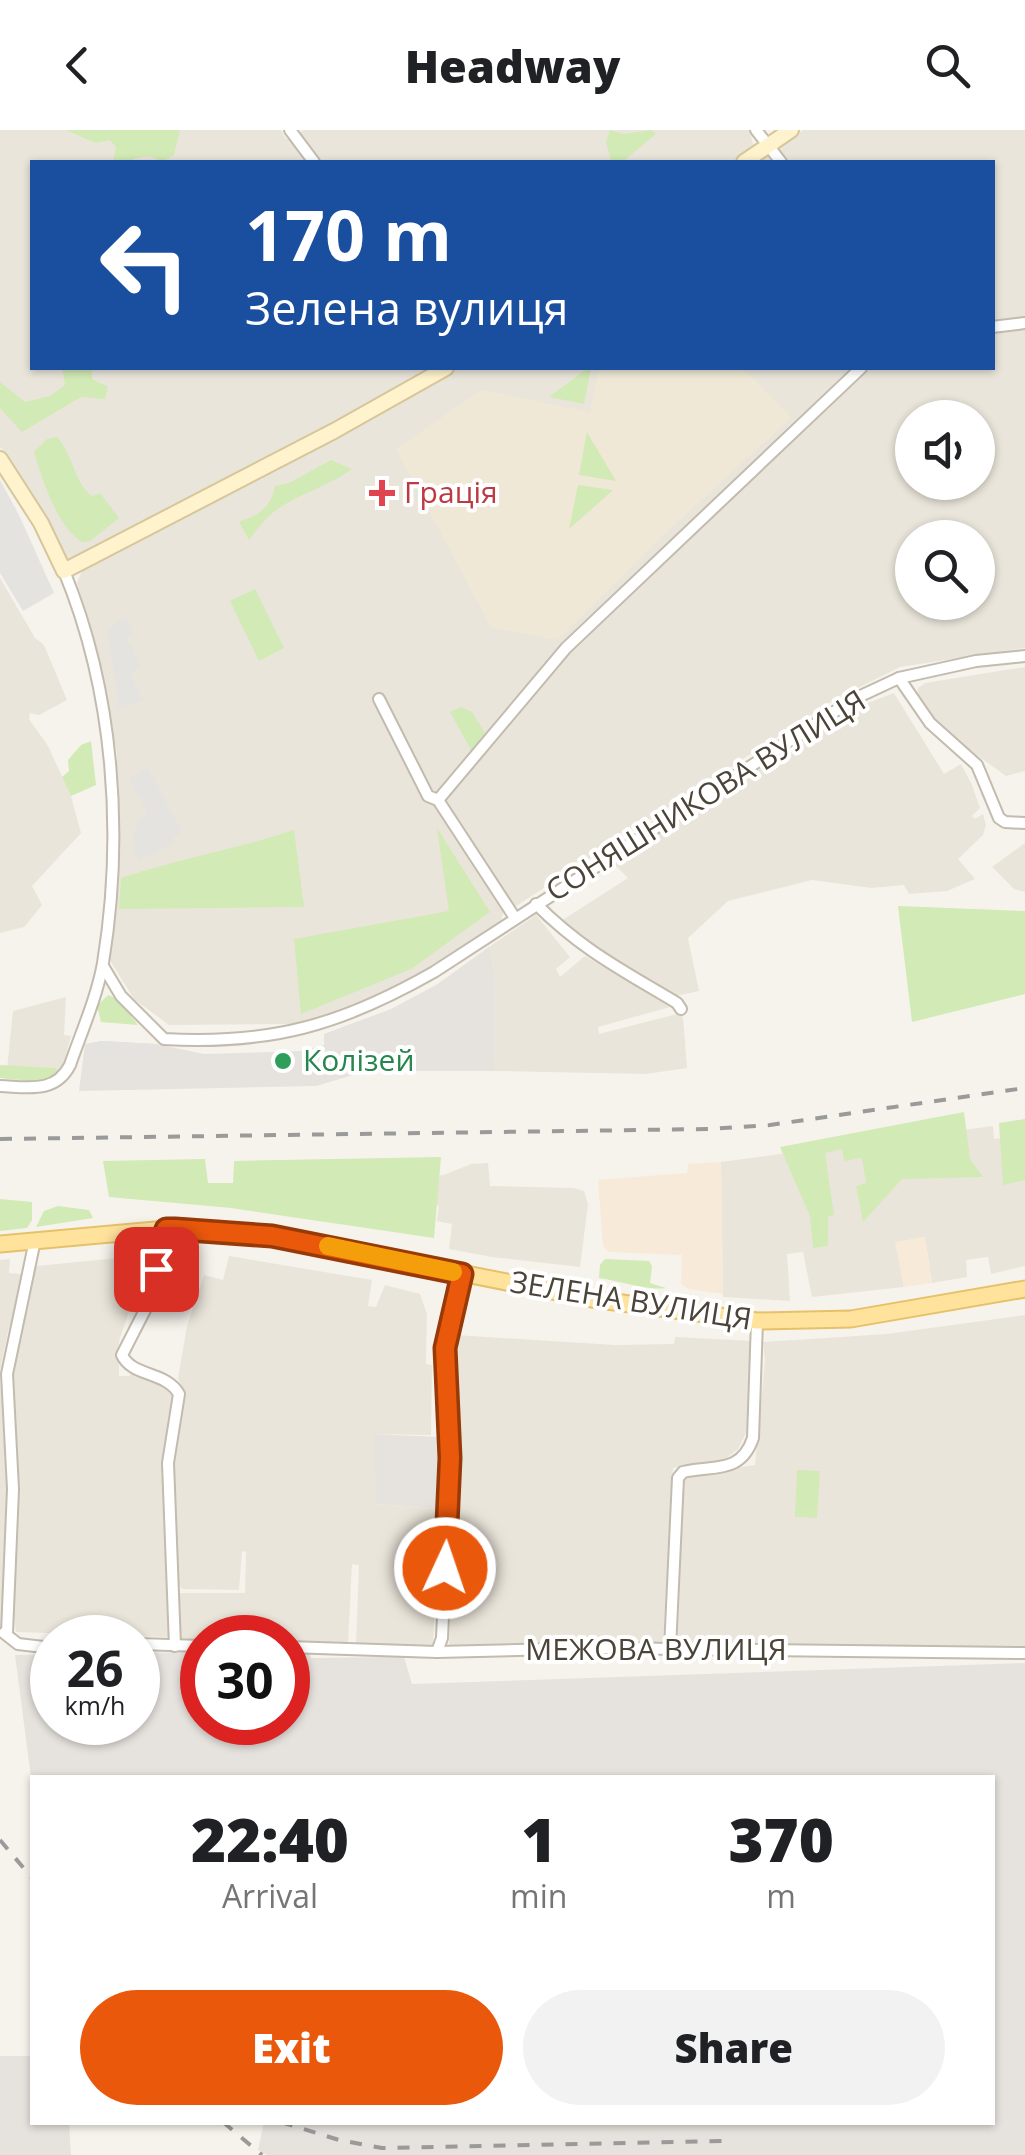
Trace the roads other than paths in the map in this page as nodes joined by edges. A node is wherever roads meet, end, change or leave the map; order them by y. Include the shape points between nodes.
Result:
1 (290, 130) edge
2 (756, 130) edge
3 (791, 130) edge
4 (767, 146) junction
5 (312, 160) edge
6 (747, 160) edge
7 (779, 160) edge
8 (1025, 323) edge
9 (995, 327) edge
10 (442, 370) edge
11 (859, 370) edge
12 (0, 458) edge
13 (64, 571) junction
14 (1025, 656) edge
15 (899, 678) junction
16 (379, 700) dead end
17 (438, 800) junction
18 (1025, 824) edge
19 (536, 904) junction
20 (515, 918) junction
21 (102, 966) junction
22 (681, 1009) dead end
23 (0, 1086) edge
24 (166, 1229) junction
25 (35, 1240) junction
26 (0, 1244) edge
27 (462, 1274) junction
28 (1025, 1288) edge
29 (757, 1321) junction
30 (3, 1633) edge
31 (30, 1645) edge
32 (160, 1645) edge
33 (175, 1646) junction
34 (180, 1646) edge
35 (310, 1648) edge
36 (670, 1649) junction
37 (437, 1652) junction
38 (1025, 1653) edge

1 - 5 street
2 - 4 street
3 - 4 street
4 - 6 street
4 - 7 street
8 - 9 street
10 - 13 street
11 - 17 street via 566,648
12 - 13 street
13 - 21 street via 90,647 108,747 111,852
14 - 15 street, СОНЯШНИКОВА ВУЛИЦЯ
15 - 18 street, СОНЯШНИКОВА ВУЛИЦЯ via 930,723 977,766 999,818
15 - 19 street, СОНЯШНИКОВА ВУЛИЦЯ via 854,700
16 - 17 street via 428,796
17 - 20 street
19 - 20 street, СОНЯШНИКОВА ВУЛИЦЯ
19 - 22 street via 597,958
20 - 21 street, СОНЯШНИКОВА ВУЛИЦЯ via 374,1004 307,1030 263,1037 164,1039 120,996
21 - 23 street via 70,1065 58,1082
24 - 25 main road, ЗЕЛЕНА ВУЛИЦЯ
24 - 27 main road, ЗЕЛЕНА ВУЛИЦЯ via 272,1236
24 - 33 street via 146,1308 122,1355 128,1366 168,1380 179,1394 168,1463
25 - 26 main road, ЗЕЛЕНА ВУЛИЦЯ
25 - 30 street via 7,1374 13,1489
27 - 29 main road, ЗЕЛЕНА ВУЛИЦЯ
27 - 37 street via 445,1348 450,1458
28 - 29 main road, ЗЕЛЕНА ВУЛИЦЯ via 850,1319
29 - 36 street via 750,1450 734,1464 678,1478
30 - 31 street
32 - 33 street
33 - 34 street
35 - 37 street, МЕЖОВА ВУЛИЦЯ
36 - 37 street, МЕЖОВА ВУЛИЦЯ
36 - 38 street, МЕЖОВА ВУЛИЦЯ

